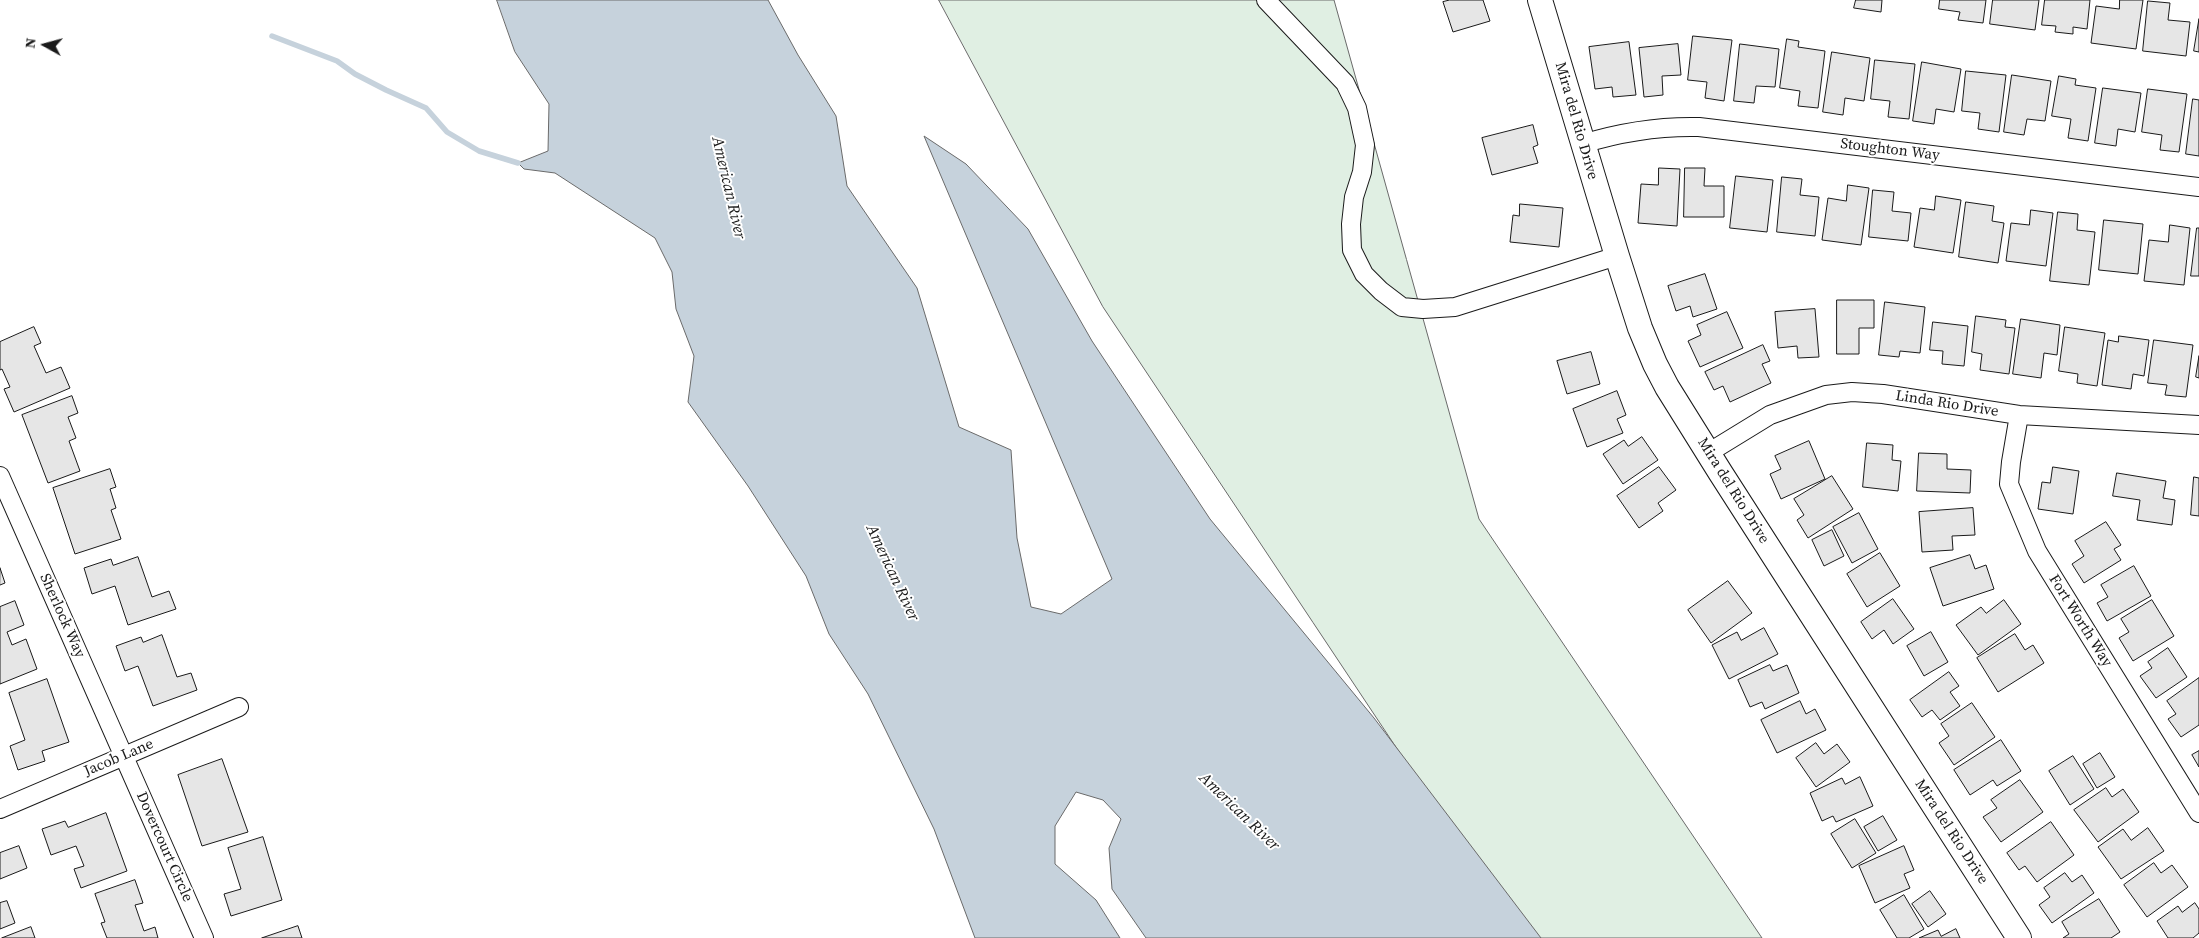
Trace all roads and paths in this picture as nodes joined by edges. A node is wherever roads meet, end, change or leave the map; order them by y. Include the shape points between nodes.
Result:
1 (1266, 0) edge
2 (1540, 0) edge
3 (1582, 144) junction
4 (2199, 187) edge
5 (1617, 256) junction
6 (2019, 414) junction
7 (2199, 425) edge
8 (1708, 453) junction
9 (0, 476) edge
10 (239, 707) dead end
11 (124, 756) junction
12 (0, 809) edge
13 (2199, 813) edge
14 (204, 938) edge
15 (2019, 938) edge

1 - 5 street via 1345,83 1357,108 1365,145 1351,224 1352,250 1364,274 1388,297 1402,307 1423,310 1455,307
2 - 3 street, Mira del Rio Drive
3 - 4 street, Stoughton Way via 1647,128 1698,127
3 - 5 street, Mira del Rio Drive
5 - 8 street, Mira del Rio Drive via 1655,364
6 - 7 street, Linda Rio Drive
6 - 8 street, Linda Rio Drive via 1883,394 1852,392 1826,395 1770,415
6 - 13 street, Fort Worth Way via 2010,484 2036,551
8 - 15 street, Mira del Rio Drive
9 - 11 street, Sherlock Way
10 - 11 street, Jacob Lane
11 - 12 street, Jacob Lane
11 - 14 street, Dovercourt Circle

